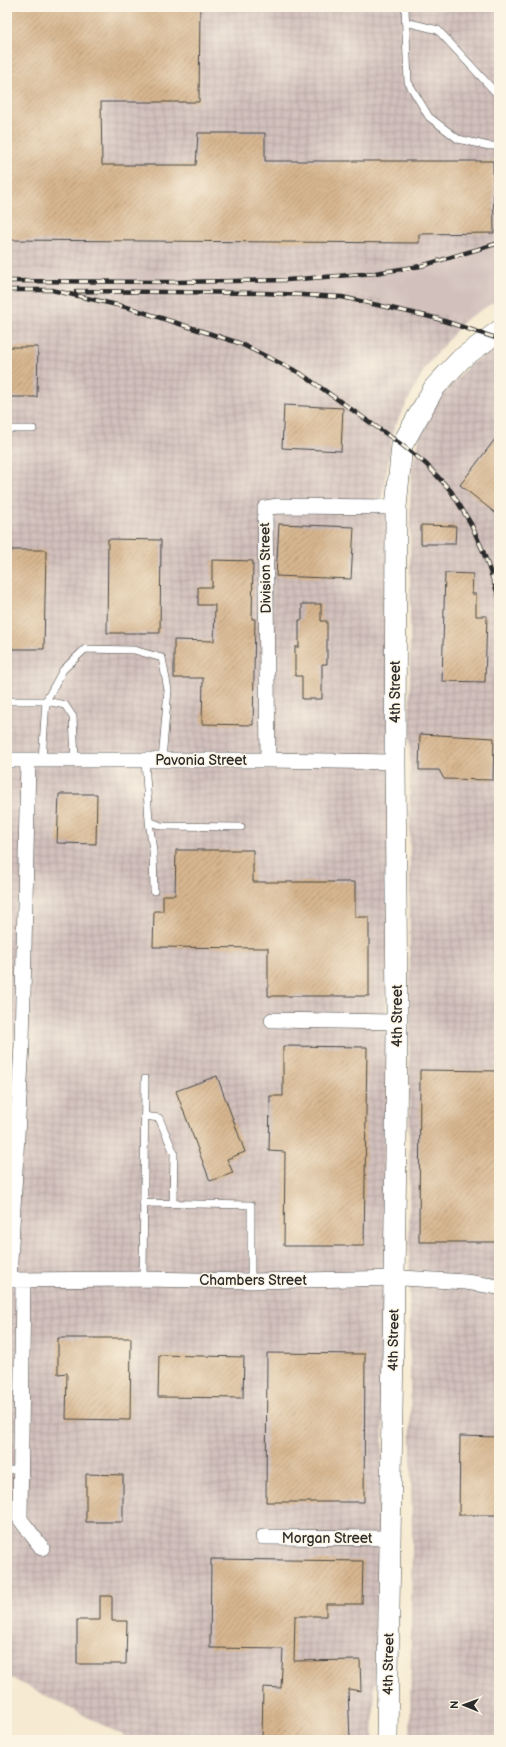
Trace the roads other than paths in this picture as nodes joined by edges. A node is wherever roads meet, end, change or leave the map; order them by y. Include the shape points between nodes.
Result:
1 (405, 7) edge
2 (406, 22) junction
3 (499, 96) edge
4 (499, 146) edge
5 (499, 331) edge
6 (7, 429) edge
7 (33, 429) dead end
8 (396, 507) junction
9 (7, 701) edge
10 (46, 701) junction
11 (7, 760) edge
12 (35, 760) junction
13 (74, 760) junction
14 (145, 760) junction
15 (162, 760) junction
16 (268, 760) junction
17 (395, 762) junction
18 (149, 821) junction
19 (241, 827) dead end
20 (154, 891) dead end
21 (272, 1020) dead end
22 (397, 1022) junction
23 (145, 1079) dead end
24 (144, 1116) junction
25 (143, 1203) junction
26 (173, 1204) junction
27 (394, 1278) junction
28 (143, 1279) junction
29 (13, 1280) edge
30 (251, 1281) junction
31 (499, 1287) edge
32 (14, 1470) edge
33 (263, 1537) dead end
34 (390, 1538) junction
35 (42, 1548) dead end
36 (387, 1740) edge

1 - 2 lane
2 - 3 lane via 438,30
2 - 4 lane via 408,82 429,117 458,139
5 - 8 main road, 4th Street via 461,359 434,388 402,445
6 - 7 lane
8 - 16 street, Division Street via 265,508
8 - 17 main road, 4th Street
9 - 10 lane
10 - 12 lane
10 - 13 lane via 64,705 73,717
10 - 15 lane via 64,670 84,649 134,650 162,658 168,690
11 - 12 street, Pavonia Street
12 - 13 street, Pavonia Street
12 - 29 street
13 - 14 street, Pavonia Street
14 - 15 street, Pavonia Street
14 - 18 lane
15 - 16 street, Pavonia Street
16 - 17 street, Pavonia Street
17 - 22 main road, 4th Street
18 - 19 lane via 161,826
18 - 20 lane
21 - 22 street
22 - 27 main road, 4th Street
23 - 24 lane
24 - 25 lane
24 - 26 lane via 159,1118 174,1153
25 - 26 lane
25 - 28 lane
26 - 30 lane via 251,1205
27 - 30 street, Chambers Street
27 - 31 street, Chambers Street via 466,1282
27 - 34 main road, 4th Street
28 - 29 street, Chambers Street
28 - 30 street, Chambers Street
29 - 32 street
32 - 35 street via 20,1519
33 - 34 street, Morgan Street
34 - 36 main road, 4th Street

